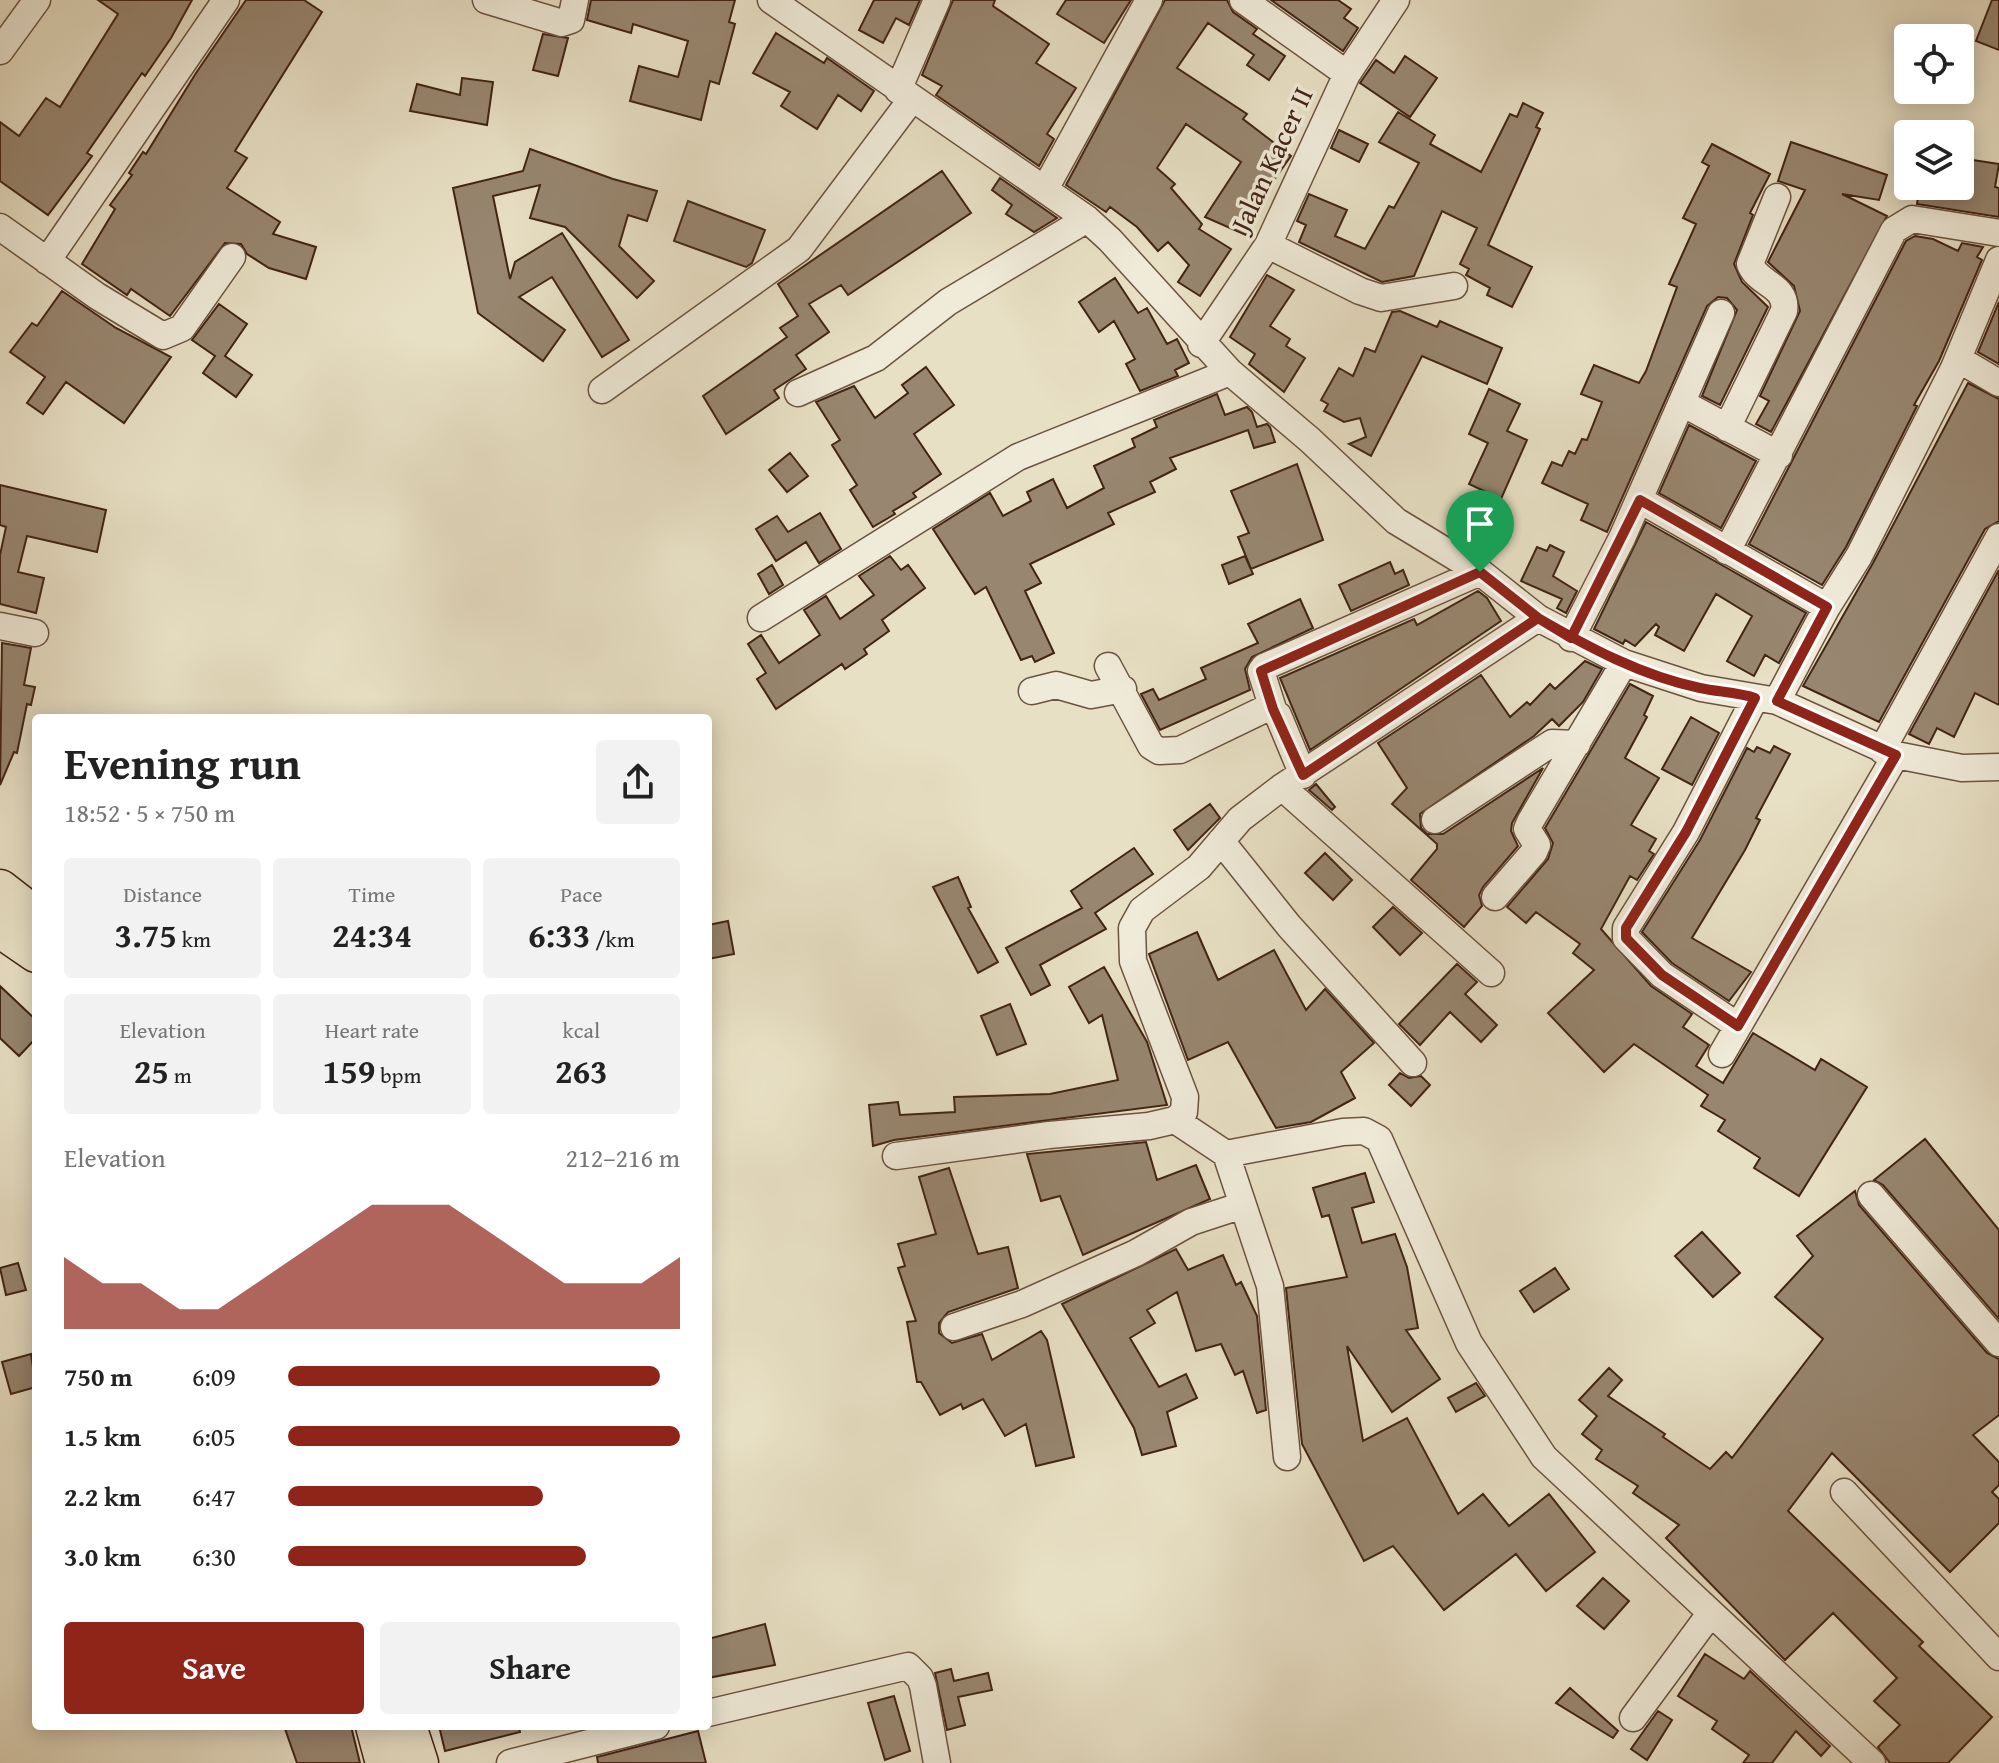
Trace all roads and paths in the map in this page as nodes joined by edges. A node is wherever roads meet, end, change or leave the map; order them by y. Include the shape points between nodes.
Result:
1 (37, 0) edge
2 (226, 0) edge
3 (486, 0) edge
4 (575, 0) edge
5 (771, 0) edge
6 (937, 0) edge
7 (1149, 0) edge
8 (1243, 0) edge
9 (1396, 0) edge
10 (804, 11) edge
11 (0, 51) edge
12 (1347, 74) junction
13 (905, 95) junction
14 (1045, 189) junction
15 (1777, 197) dead end
16 (1087, 219) junction
17 (0, 227) edge
18 (1999, 233) edge
19 (1268, 245) junction
20 (232, 257) dead end
21 (1999, 260) edge
22 (47, 261) junction
23 (1454, 286) dead end
24 (1721, 313) dead end
25 (1201, 344) junction
26 (1958, 359) junction
27 (1230, 372) junction
28 (1999, 383) edge
29 (602, 390) dead end
30 (798, 393) dead end
31 (1682, 403) junction
32 (1727, 428) junction
33 (1779, 455) junction
34 (1640, 500) junction
35 (1999, 537) edge
36 (1727, 551) junction
37 (1480, 572) junction
38 (1827, 607) junction
39 (761, 618) dead end
40 (1538, 618) junction
41 (0, 626) edge
42 (35, 633) dead end
43 (1571, 638) junction
44 (1624, 663) junction
45 (1108, 666) dead end
46 (1123, 689) junction
47 (1032, 691) dead end
48 (1766, 699) junction
49 (1273, 709) junction
50 (1577, 744) junction
51 (1889, 752) junction
52 (1999, 767) edge
53 (1293, 781) junction
54 (1435, 820) dead end
55 (1221, 841) junction
56 (0, 889) edge
57 (1495, 897) dead end
58 (32, 914) edge
59 (0, 928) edge
60 (32, 950) edge
61 (1491, 973) dead end
62 (1738, 1026) junction
63 (1722, 1054) dead end
64 (1413, 1063) dead end
65 (1175, 1120) junction
66 (1226, 1154) junction
67 (896, 1156) dead end
68 (1871, 1195) dead end
69 (1243, 1205) junction
70 (954, 1327) dead end
71 (1999, 1343) edge
72 (1287, 1457) dead end
73 (1844, 1492) dead end
74 (1710, 1614) junction
75 (1999, 1657) edge
76 (712, 1712) edge
77 (1633, 1718) dead end
78 (376, 1730) edge
79 (408, 1730) edge
80 (642, 1730) edge
81 (546, 1758) edge
82 (385, 1763) edge
83 (419, 1763) edge
84 (510, 1763) edge
85 (937, 1763) edge
86 (1872, 1763) edge

1 - 11 street
2 - 22 street
3 - 4 street via 562,23 571,20
5 - 10 street
6 - 13 street
7 - 14 street
8 - 12 street
9 - 12 street, Jalan Kacer II
10 - 13 street
12 - 19 street, Jalan Kacer II
13 - 14 street
13 - 29 street via 799,249
14 - 16 street
15 - 32 street via 1750,264 1782,294 1784,311
16 - 25 street
16 - 30 street via 948,302 876,358
17 - 22 street
18 - 33 street via 1912,219 1894,230
19 - 23 street via 1381,298
19 - 25 street, Jalan Kacer II
20 - 22 street via 182,328 163,336
21 - 26 street
24 - 31 street
25 - 27 street
26 - 28 street
26 - 38 street via 1859,556
27 - 37 street via 1396,521
27 - 39 street via 1018,457
31 - 32 street
31 - 34 street
32 - 33 street
33 - 36 street
34 - 36 street
34 - 43 street
35 - 51 street
36 - 38 street
37 - 40 street
37 - 49 street via 1264,667
38 - 48 street
40 - 43 street
40 - 53 street
41 - 42 street
43 - 44 street
44 - 48 street via 1701,688
44 - 50 street
45 - 46 street
46 - 47 street via 1084,695 1056,685
46 - 49 street via 1151,746 1167,753 1259,710
48 - 51 street
48 - 62 street via 1626,928 1626,938 1643,959
49 - 53 street
50 - 54 street via 1552,743
50 - 57 street via 1527,829 1537,841 1534,852
51 - 52 street via 1962,768
51 - 62 street
53 - 55 street via 1240,819
53 - 61 street
55 - 64 street via 1289,926
55 - 65 street via 1199,867 1142,910 1132,928 1133,961 1185,1097 1184,1112
56 - 58 highway
59 - 60 highway
62 - 63 street
65 - 66 street
65 - 67 street
66 - 69 street
66 - 74 street via 1343,1132 1364,1131 1379,1139 1469,1343 1544,1457
68 - 71 street
69 - 70 street via 1191,1222 1022,1304
69 - 72 street via 1270,1286
73 - 75 street
74 - 77 street
74 - 86 street
76 - 85 street via 908,1666 923,1686
78 - 82 highway
79 - 83 highway
80 - 81 street
81 - 84 street

